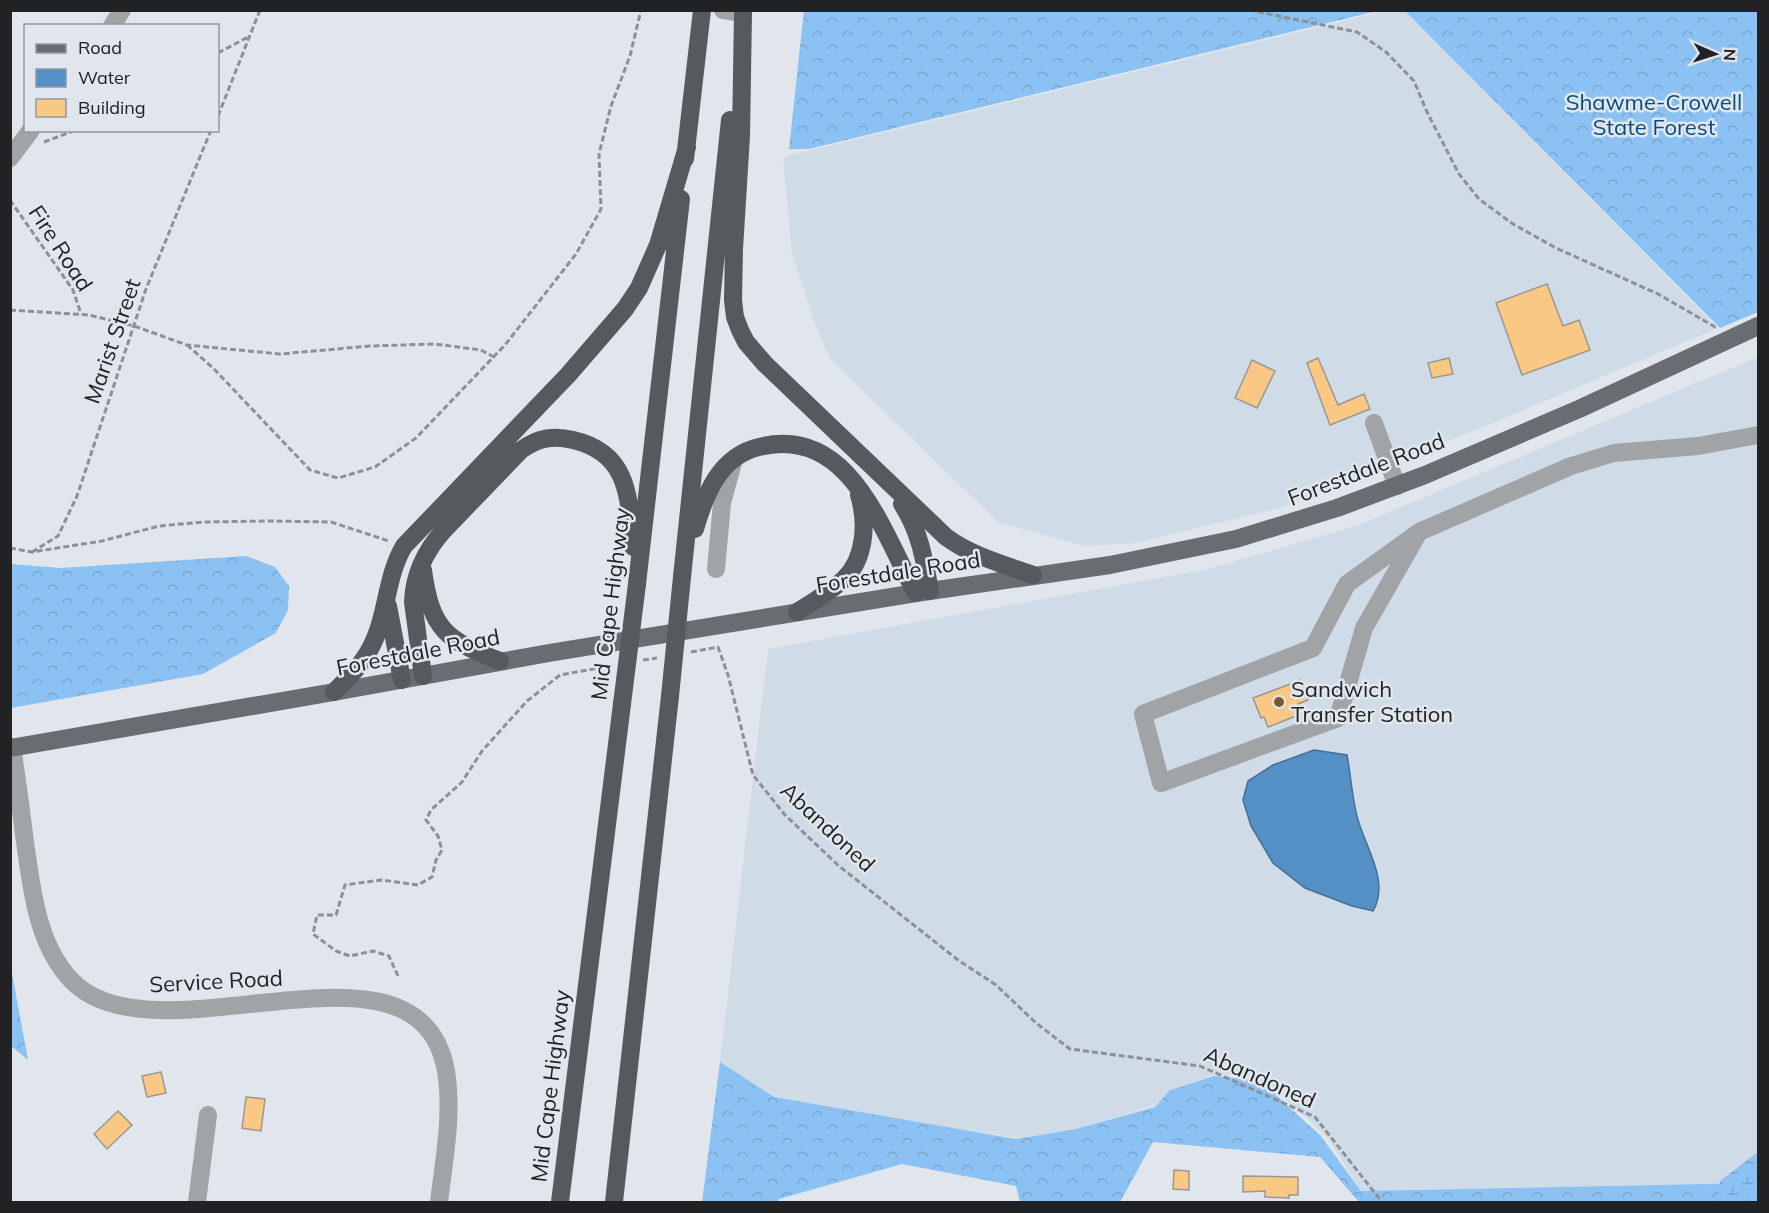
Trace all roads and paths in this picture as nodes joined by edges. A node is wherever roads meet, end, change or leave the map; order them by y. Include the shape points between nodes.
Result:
1 (122, 10) edge
2 (260, 10) edge
3 (641, 10) edge
4 (702, 10) edge
5 (723, 10) edge
6 (1249, 10) edge
7 (743, 12) edge
8 (113, 24) edge
9 (250, 36) junction
10 (219, 52) edge
11 (219, 114) edge
12 (30, 132) edge
13 (211, 132) edge
14 (687, 147) junction
15 (10, 158) edge
16 (10, 200) edge
17 (10, 310) edge
18 (81, 314) junction
19 (134, 326) junction
20 (1758, 326) edge
21 (1733, 338) junction
22 (187, 345) junction
23 (494, 357) junction
24 (1374, 423) dead end
25 (1758, 435) edge
26 (734, 459) junction
27 (886, 480) junction
28 (855, 484) junction
29 (1397, 486) junction
30 (1419, 532) junction
31 (404, 546) junction
32 (10, 548) edge
33 (32, 552) junction
34 (422, 561) junction
35 (716, 569) dead end
36 (1033, 575) junction
37 (682, 577) junction
38 (637, 584) junction
39 (923, 592) junction
40 (387, 595) junction
41 (797, 612) junction
42 (684, 653) dead end
43 (662, 657) dead end
44 (500, 661) junction
45 (639, 661) dead end
46 (616, 665) dead end
47 (423, 676) junction
48 (402, 680) junction
49 (334, 692) junction
50 (11, 748) edge
51 (398, 976) dead end
52 (208, 1115) dead end
53 (197, 1203) edge
54 (439, 1203) edge
55 (560, 1203) edge
56 (614, 1203) edge
57 (1382, 1203) edge

1 - 8 street
2 - 9 path
3 - 23 path via 598,154 601,209 576,254
4 - 14 highway, Mid Cape Highway
5 - 7 street
6 - 21 path via 1357,32 1386,52 1414,81 1459,174 1479,199 1556,248 1658,294
7 - 27 highway via 733,272 735,316 746,342 760,358
7 - 37 highway
9 - 10 path
9 - 11 path
12 - 15 street
13 - 19 path, Marist Street
14 - 31 highway via 658,245 625,309 568,375
14 - 38 highway, Mid Cape Highway
16 - 18 path, Fire Road via 73,290
17 - 18 path
18 - 19 path
19 - 22 path
19 - 33 path, Marist Street via 77,496 58,537
20 - 21 main road, Forestdale Road
21 - 29 main road, Forestdale Road
22 - 23 path via 280,354 435,344 481,350
22 - 23 path via 310,470 338,478 375,467 416,438
24 - 29 street
25 - 30 street via 1698,446 1614,453 1571,466
26 - 28 highway via 753,448 773,443 794,444 831,459
26 - 35 street via 722,503
26 - 37 highway via 717,476 705,497
27 - 36 highway via 957,545
27 - 39 highway via 913,521 922,549
28 - 39 highway
28 - 41 highway via 864,520 859,555 843,580
29 - 36 main road, Forestdale Road via 1236,539 1110,565
30 - 30 street via 1347,584 1313,648 1143,714 1161,783 1338,718 1364,628
31 - 33 path via 331,522 204,522 159,526 102,541
31 - 40 highway via 392,570
32 - 33 path
34 - 38 highway via 435,540 521,450 537,439 557,437 591,445 619,470 628,493
34 - 44 highway via 430,604 441,626 459,644
34 - 47 highway via 413,602
36 - 39 main road, Forestdale Road
37 - 56 highway, bridge
38 - 55 highway, Mid Cape Highway, bridge
39 - 41 main road, Forestdale Road
40 - 48 highway
40 - 49 highway via 370,649
41 - 44 main road, Forestdale Road
42 - 57 path, Abandoned via 718,647 753,775 785,815 839,866 958,960 996,985 1061,1043 1070,1049 1200,1066 1315,1117
43 - 45 path
44 - 47 main road, Forestdale Road
46 - 51 path via 560,675 527,701 482,751 462,782 431,810 426,820 438,836 442,850 432,877 418,885 381,880 345,885 336,915 317,915 313,934 350,956 373,951 389,956
47 - 48 main road, Forestdale Road
48 - 49 main road, Forestdale Road
49 - 50 main road, Forestdale Road
50 - 54 street, Service Road via 37,911 52,954 72,981 99,1000 128,1008 170,1010 355,998 386,1003 411,1015 437,1045 446,1071 447,1126
52 - 53 street

